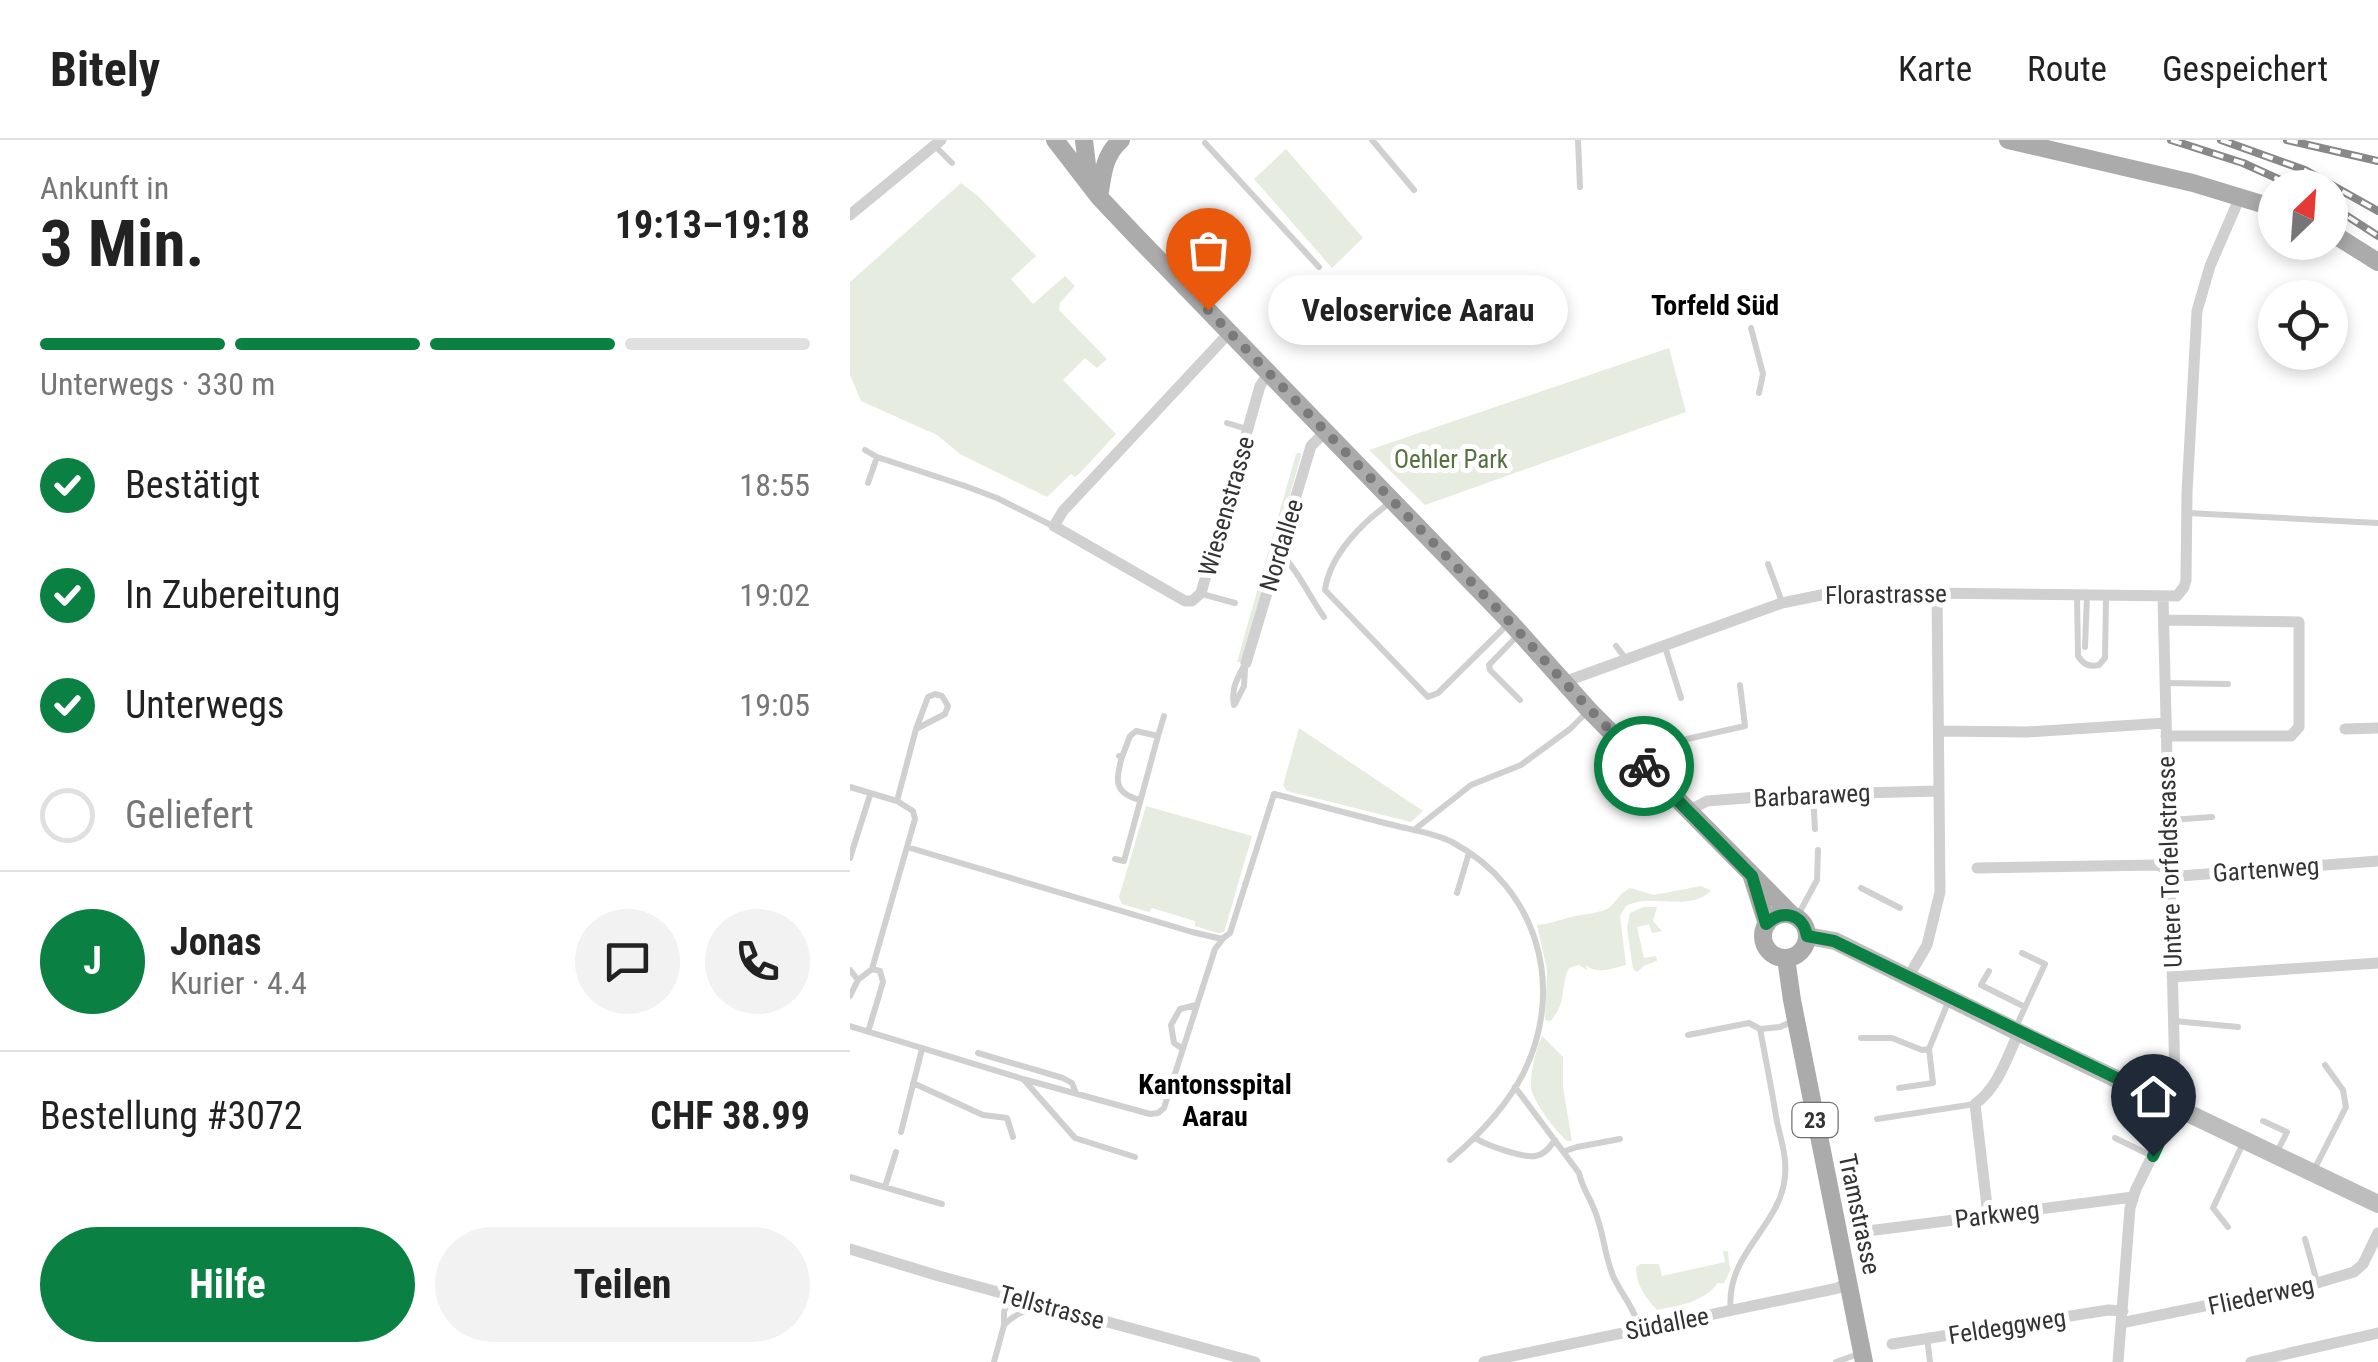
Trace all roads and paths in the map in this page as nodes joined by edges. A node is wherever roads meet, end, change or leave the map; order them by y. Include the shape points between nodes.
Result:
1 (1084, 140) edge
2 (1121, 140) edge
3 (1372, 140) edge
4 (1578, 140) edge
5 (2008, 140) edge
6 (938, 143) edge
7 (1055, 143) edge
8 (1205, 143) dead end
9 (952, 163) dead end
10 (1580, 187) dead end
11 (1094, 190) junction
12 (1414, 190) dead end
13 (2240, 197) junction
14 (2258, 203) edge
15 (850, 215) edge
16 (2348, 243) edge
17 (2378, 262) edge
18 (1319, 267) dead end
19 (1751, 328) dead end
20 (1229, 333) junction
21 (1268, 374) junction
22 (1759, 393) dead end
23 (1227, 423) dead end
24 (1248, 430) junction
25 (1324, 432) junction
26 (865, 450) dead end
27 (876, 457) junction
28 (868, 483) dead end
29 (1392, 501) junction
30 (2188, 513) junction
31 (2378, 523) edge
32 (1054, 526) junction
33 (1278, 551) junction
34 (1768, 564) dead end
35 (1937, 592) junction
36 (1201, 593) junction
37 (2082, 595) junction
38 (2106, 596) junction
39 (2163, 597) junction
40 (1235, 603) dead end
41 (1782, 603) junction
42 (1324, 617) dead end
43 (2166, 620) junction
44 (1515, 628) junction
45 (1664, 645) junction
46 (1616, 646) dead end
47 (2085, 646) dead end
48 (1626, 659) junction
49 (1246, 663) junction
50 (1564, 682) junction
51 (2166, 683) junction
52 (2228, 684) dead end
53 (1740, 685) dead end
54 (1681, 698) dead end
55 (1520, 700) dead end
56 (1590, 710) junction
57 (1164, 716) dead end
58 (916, 728) junction
59 (2378, 728) edge
60 (2345, 729) dead end
61 (2166, 730) junction
62 (1940, 731) junction
63 (1158, 736) junction
64 (1653, 775) junction
65 (850, 787) edge
66 (1938, 790) junction
67 (1813, 794) junction
68 (870, 795) junction
69 (1140, 800) junction
70 (897, 801) junction
71 (1688, 811) junction
72 (2212, 817) dead end
73 (2170, 820) junction
74 (1815, 829) dead end
75 (1413, 831) junction
76 (908, 847) junction
77 (1818, 850) dead end
78 (1469, 853) junction
79 (850, 858) edge
80 (1115, 859) dead end
81 (2378, 862) edge
82 (1978, 868) dead end
83 (2170, 870) junction
84 (1752, 876) junction
85 (1861, 888) dead end
86 (1457, 892) dead end
87 (1900, 908) dead end
88 (1794, 916) junction
89 (1766, 924) junction
90 (1807, 936) junction
91 (1222, 939) junction
92 (2022, 953) dead end
93 (1786, 958) junction
94 (2378, 963) edge
95 (872, 968) junction
96 (850, 970) edge
97 (1988, 971) dead end
98 (1908, 976) junction
99 (2172, 977) junction
100 (858, 980) junction
101 (850, 996) edge
102 (1950, 999) junction
103 (1197, 1005) junction
104 (2025, 1007) junction
105 (1796, 1020) junction
106 (2174, 1022) junction
107 (850, 1026) edge
108 (2238, 1026) dead end
109 (1760, 1029) junction
110 (2017, 1031) junction
111 (868, 1032) junction
112 (1688, 1035) dead end
113 (1861, 1038) dead end
114 (922, 1049) junction
115 (1183, 1050) junction
116 (1929, 1050) junction
117 (978, 1053) dead end
118 (2325, 1065) dead end
119 (1023, 1079) junction
120 (913, 1083) junction
121 (1515, 1087) junction
122 (1900, 1088) dead end
123 (1076, 1094) junction
124 (1981, 1100) junction
125 (2173, 1105) junction
126 (1877, 1119) dead end
127 (2262, 1120) dead end
128 (900, 1132) dead end
129 (1013, 1137) dead end
130 (1476, 1138) junction
131 (1620, 1138) dead end
132 (2115, 1138) dead end
133 (1555, 1140) junction
134 (2245, 1140) junction
135 (896, 1152) dead end
136 (1565, 1152) junction
137 (2276, 1155) junction
138 (1135, 1156) dead end
139 (2153, 1156) junction
140 (1450, 1160) dead end
141 (2313, 1172) junction
142 (850, 1177) edge
143 (885, 1187) junction
144 (2133, 1197) junction
145 (942, 1204) dead end
146 (2378, 1204) edge
147 (1988, 1214) junction
148 (2228, 1228) dead end
149 (1860, 1232) dead end
150 (2378, 1233) edge
151 (2306, 1239) dead end
152 (850, 1249) edge
153 (1849, 1281) junction
154 (2317, 1283) junction
155 (1010, 1295) junction
156 (1046, 1305) junction
157 (1731, 1311) junction
158 (2122, 1317) junction
159 (1004, 1325) junction
160 (1640, 1329) junction
161 (2378, 1333) edge
162 (1927, 1338) junction
163 (1892, 1344) dead end
164 (1547, 1354) edge
165 (1863, 1357) edge
166 (994, 1362) edge
167 (1255, 1362) edge
168 (1484, 1362) edge
169 (1836, 1362) edge
170 (1930, 1362) edge
171 (2118, 1362) edge
172 (2251, 1362) edge

1 - 11 main road
2 - 11 main road
3 - 12 lane
4 - 10 lane
5 - 13 main road
6 - 9 lane
6 - 15 street
7 - 11 main road, 23
8 - 18 lane
11 - 20 main road, 23
13 - 14 main road
13 - 30 street via 2196,311
16 - 17 main road
19 - 22 lane via 1763,374
20 - 21 main road, 23
20 - 32 street
21 - 24 street, Wiesenstrasse
21 - 25 main road, 23
23 - 24 lane
24 - 36 street, Wiesenstrasse
25 - 29 main road, 23
25 - 33 street, Nordallee via 1311,446
26 - 27 lane, Wiesenstrasse
27 - 28 lane
27 - 32 lane, Wiesenstrasse via 997,498
29 - 44 main road, 23
29 - 44 lane via 1353,534 1325,590 1380,648 1428,696
30 - 31 lane
30 - 39 street via 2184,587 2177,596
32 - 36 street, Wiesenstrasse via 1185,601
33 - 42 lane
33 - 49 street, Nordallee
34 - 41 lane
35 - 37 street, Florastrasse
35 - 41 street, Florastrasse via 1836,592
35 - 62 street
36 - 40 lane
37 - 38 street, Florastrasse
37 - 38 lane via 2078,656 2091,666 2104,658
37 - 47 lane
38 - 39 street, Florastrasse
39 - 43 street, Untere Torfeldstrasse
41 - 45 street, Florastrasse
43 - 51 street, Untere Torfeldstrasse
43 - 61 street via 2299,622 2299,727 2291,736
44 - 50 main road, 23
44 - 55 lane via 1489,665
45 - 48 street, Florastrasse
45 - 54 lane
46 - 48 lane
48 - 50 street, Florastrasse
49 - 49 lane via 1234,682 1234,706 1244,686
50 - 56 main road, 23
51 - 52 lane
51 - 61 street, Untere Torfeldstrasse
53 - 64 lane via 1745,726 1687,738
56 - 64 main road, 23
56 - 75 lane via 1521,766 1471,785
57 - 63 lane
58 - 58 lane via 945,714 942,696 928,697
58 - 70 lane
59 - 60 street
61 - 62 street
61 - 73 street, Untere Torfeldstrasse
62 - 66 street
63 - 69 lane
63 - 69 lane via 1136,731 1121,757 1119,786
64 - 71 main road, 23
65 - 68 lane
66 - 67 street, Barbaraweg
66 - 98 street via 1940,892 1927,945
67 - 71 street, Barbaraweg via 1707,801
67 - 74 lane
68 - 70 lane
68 - 79 lane
69 - 80 lane via 1124,861
70 - 76 lane via 915,819
71 - 84 main road, 23
72 - 73 lane
73 - 83 street, Untere Torfeldstrasse
75 - 78 lane
75 - 91 lane via 1274,794 1230,933
76 - 91 lane
76 - 95 lane
77 - 88 lane via 1817,880
78 - 86 lane
78 - 121 lane via 1517,899 1540,958 1539,1028
81 - 83 street, Gartenweg via 2180,876
82 - 83 street, Gartenweg
83 - 99 street, Untere Torfeldstrasse
84 - 88 main road, 23
84 - 89 main road, 23
85 - 87 lane
88 - 89 main road
88 - 90 main road, 23
89 - 93 main road, 23 via 1766,947
90 - 93 main road via 1799,954
90 - 98 main road via 1834,941
91 - 103 lane
92 - 104 lane via 2044,964
93 - 105 main road, Tramstrasse / 23
94 - 99 street
95 - 100 lane
95 - 111 lane via 880,970 883,982
96 - 100 lane
97 - 104 lane via 1981,985
98 - 102 main road
99 - 106 street, Untere Torfeldstrasse
100 - 101 lane
102 - 110 main road
102 - 116 lane
103 - 115 lane
103 - 115 lane via 1180,1009 1171,1025 1174,1043
104 - 110 lane
105 - 109 lane
105 - 153 main road, Tramstrasse / 23
106 - 108 lane
106 - 125 street, Untere Torfeldstrasse
107 - 111 lane
109 - 112 lane via 1749,1023
109 - 157 lane via 1786,1176 1735,1270
110 - 124 street
110 - 125 main road
111 - 114 lane
113 - 116 lane via 1892,1038
114 - 119 lane
114 - 120 lane
115 - 123 lane via 1158,1113
116 - 122 lane via 1933,1083
117 - 123 lane via 1062,1078
118 - 141 lane via 2346,1107
119 - 123 lane
119 - 138 lane via 1075,1138
120 - 128 lane
120 - 129 lane via 983,1115 1007,1118
121 - 130 lane
121 - 133 lane
124 - 126 lane
124 - 147 street
125 - 134 main road
125 - 139 street, Untere Torfeldstrasse
127 - 137 lane via 2287,1132
130 - 133 lane via 1533,1157
130 - 140 lane
131 - 136 lane
132 - 139 lane
133 - 136 lane
134 - 137 main road
134 - 148 lane via 2212,1208
135 - 143 lane
136 - 160 lane via 1596,1211 1606,1258
137 - 141 main road
139 - 144 street, Untere Torfeldstrasse
141 - 146 main road
142 - 143 lane
143 - 145 lane
144 - 147 street, Parkweg
144 - 158 street, Untere Torfeldstrasse
147 - 149 street, Parkweg
150 - 154 street, Fliederweg via 2354,1272
151 - 154 lane
152 - 155 street, Tellstrasse
153 - 157 street, Südallee
153 - 165 main road, Tramstrasse / 23
154 - 158 street, Fliederweg
155 - 156 street, Tellstrasse
155 - 159 lane
156 - 159 lane
156 - 167 street, Tellstrasse
157 - 160 street, Südallee
158 - 162 street, Feldeggweg via 2108,1310
158 - 171 street, Untere Torfeldstrasse
159 - 166 lane
160 - 164 street, Südallee
161 - 172 street
162 - 163 street, Feldeggweg
162 - 170 lane
164 - 168 street, Südallee
165 - 169 lane

